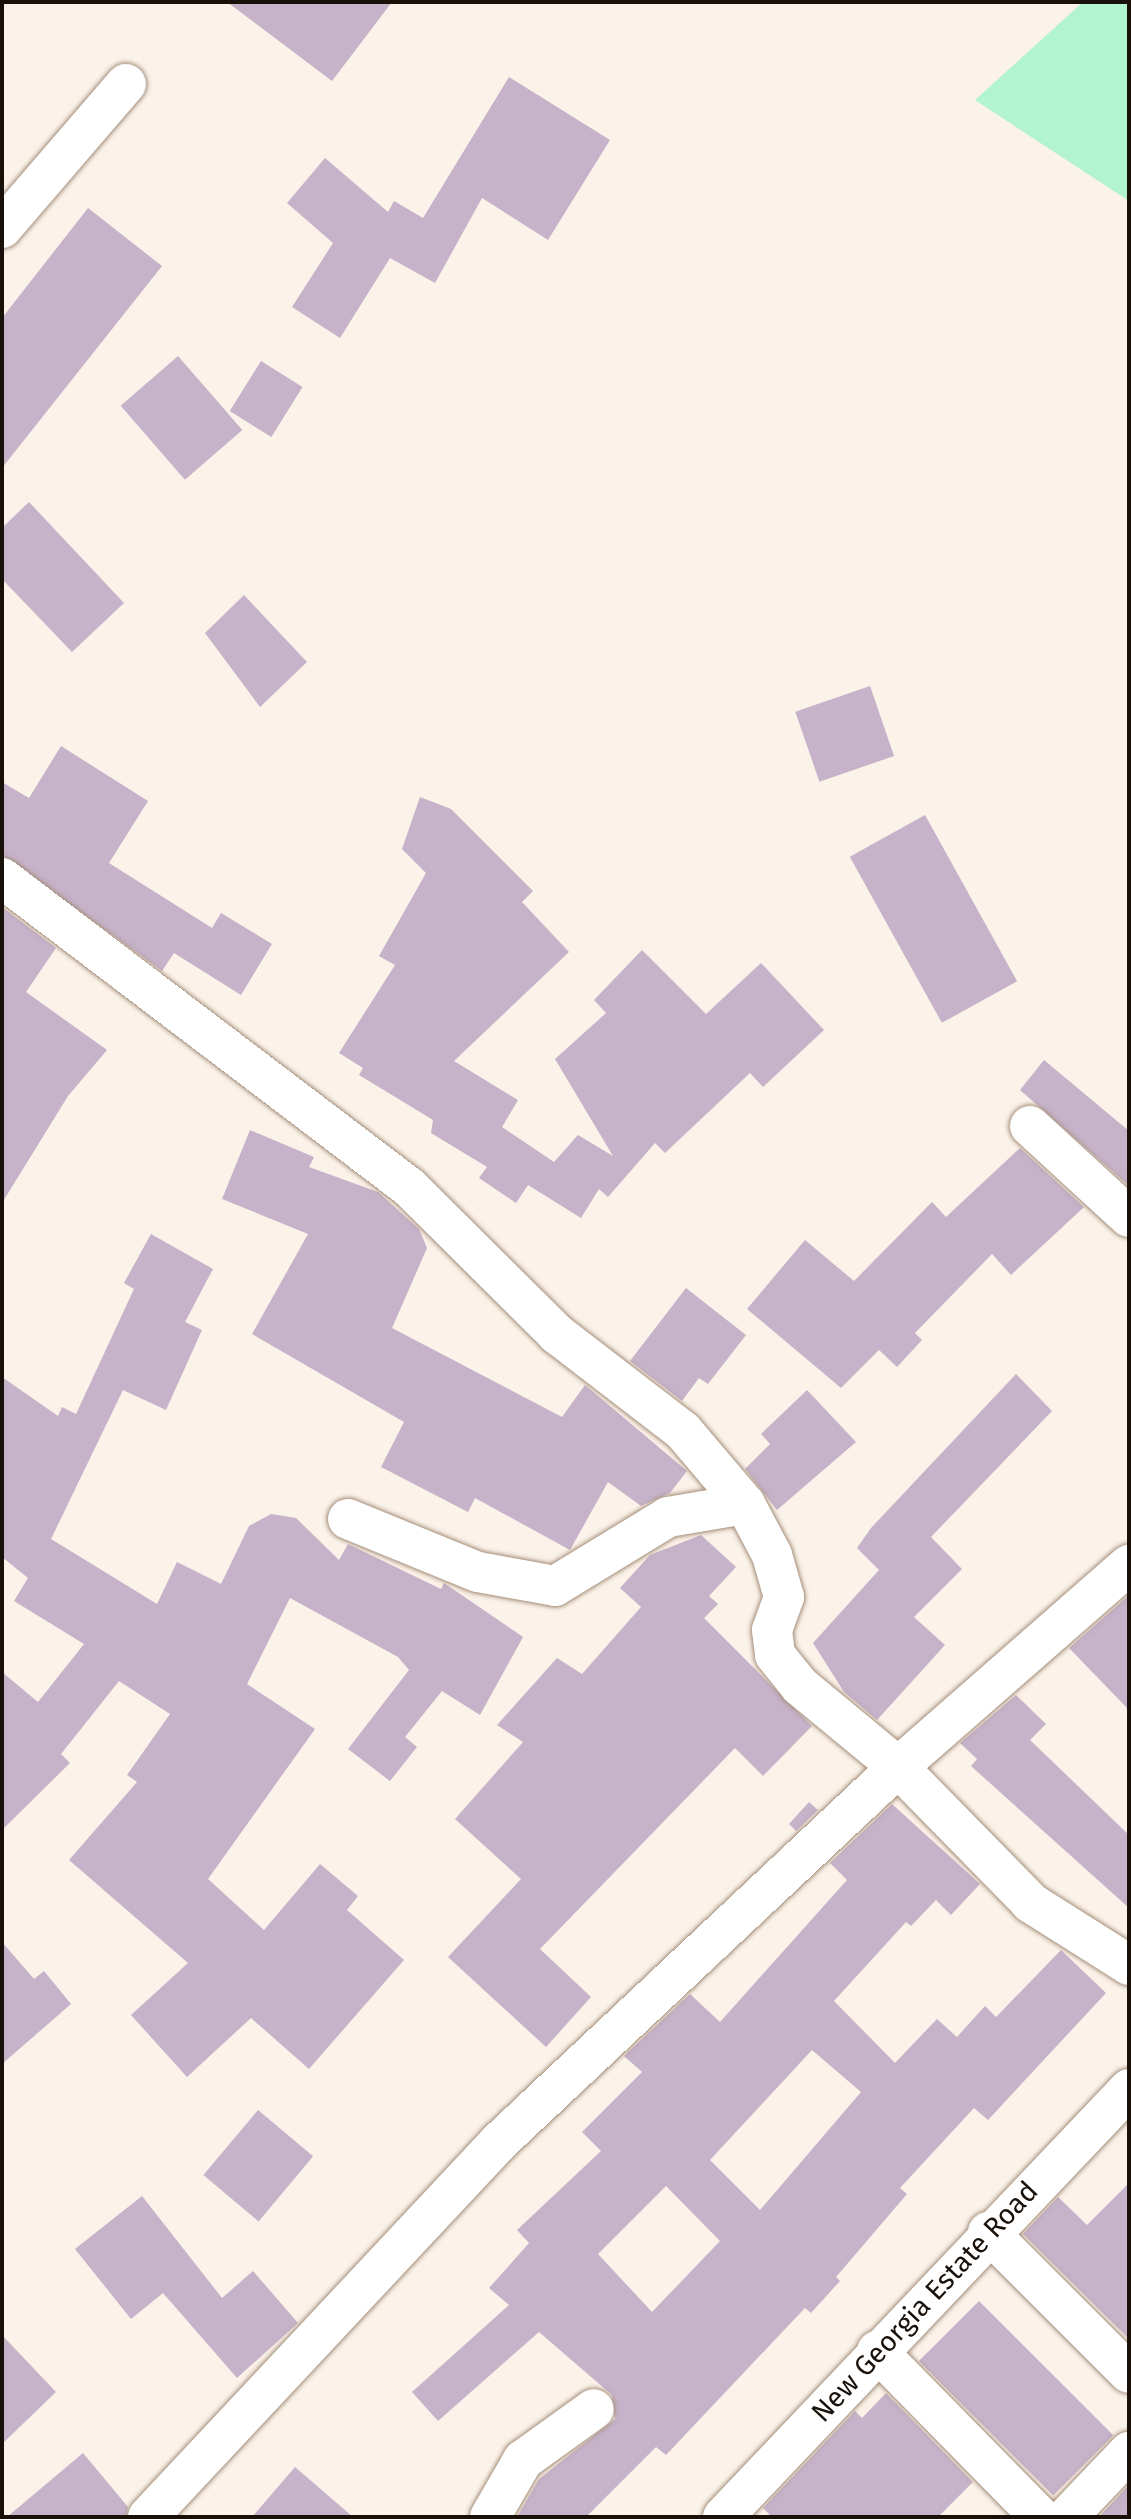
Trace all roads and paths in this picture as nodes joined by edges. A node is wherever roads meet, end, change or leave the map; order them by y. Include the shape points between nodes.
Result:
1 (126, 84) dead end
2 (2, 228) edge
3 (2, 878) edge
4 (1030, 1126) dead end
5 (1129, 1217) edge
6 (745, 1504) junction
7 (348, 1519) dead end
8 (1129, 1565) edge
9 (898, 1767) junction
10 (1129, 1965) edge
11 (1129, 2089) edge
12 (988, 2232) junction
13 (877, 2351) junction
14 (1129, 2373) edge
15 (594, 2409) dead end
16 (1129, 2452) edge
17 (740, 2511) edge
18 (148, 2517) edge
19 (490, 2517) edge
20 (1040, 2517) edge
21 (1067, 2517) edge

1 - 2 street
3 - 6 street via 409,1187 557,1334 683,1431
4 - 5 street
6 - 7 street via 668,1517 555,1586 478,1572
6 - 9 street via 784,1597 772,1630 775,1655 800,1686
8 - 9 street
9 - 10 street via 1031,1903
9 - 18 street via 499,2142
11 - 12 street, New Georgia Estate Road
12 - 13 street, New Georgia Estate Road
12 - 14 street
13 - 17 street, New Georgia Estate Road
13 - 20 street
15 - 19 street via 523,2460
16 - 21 street

